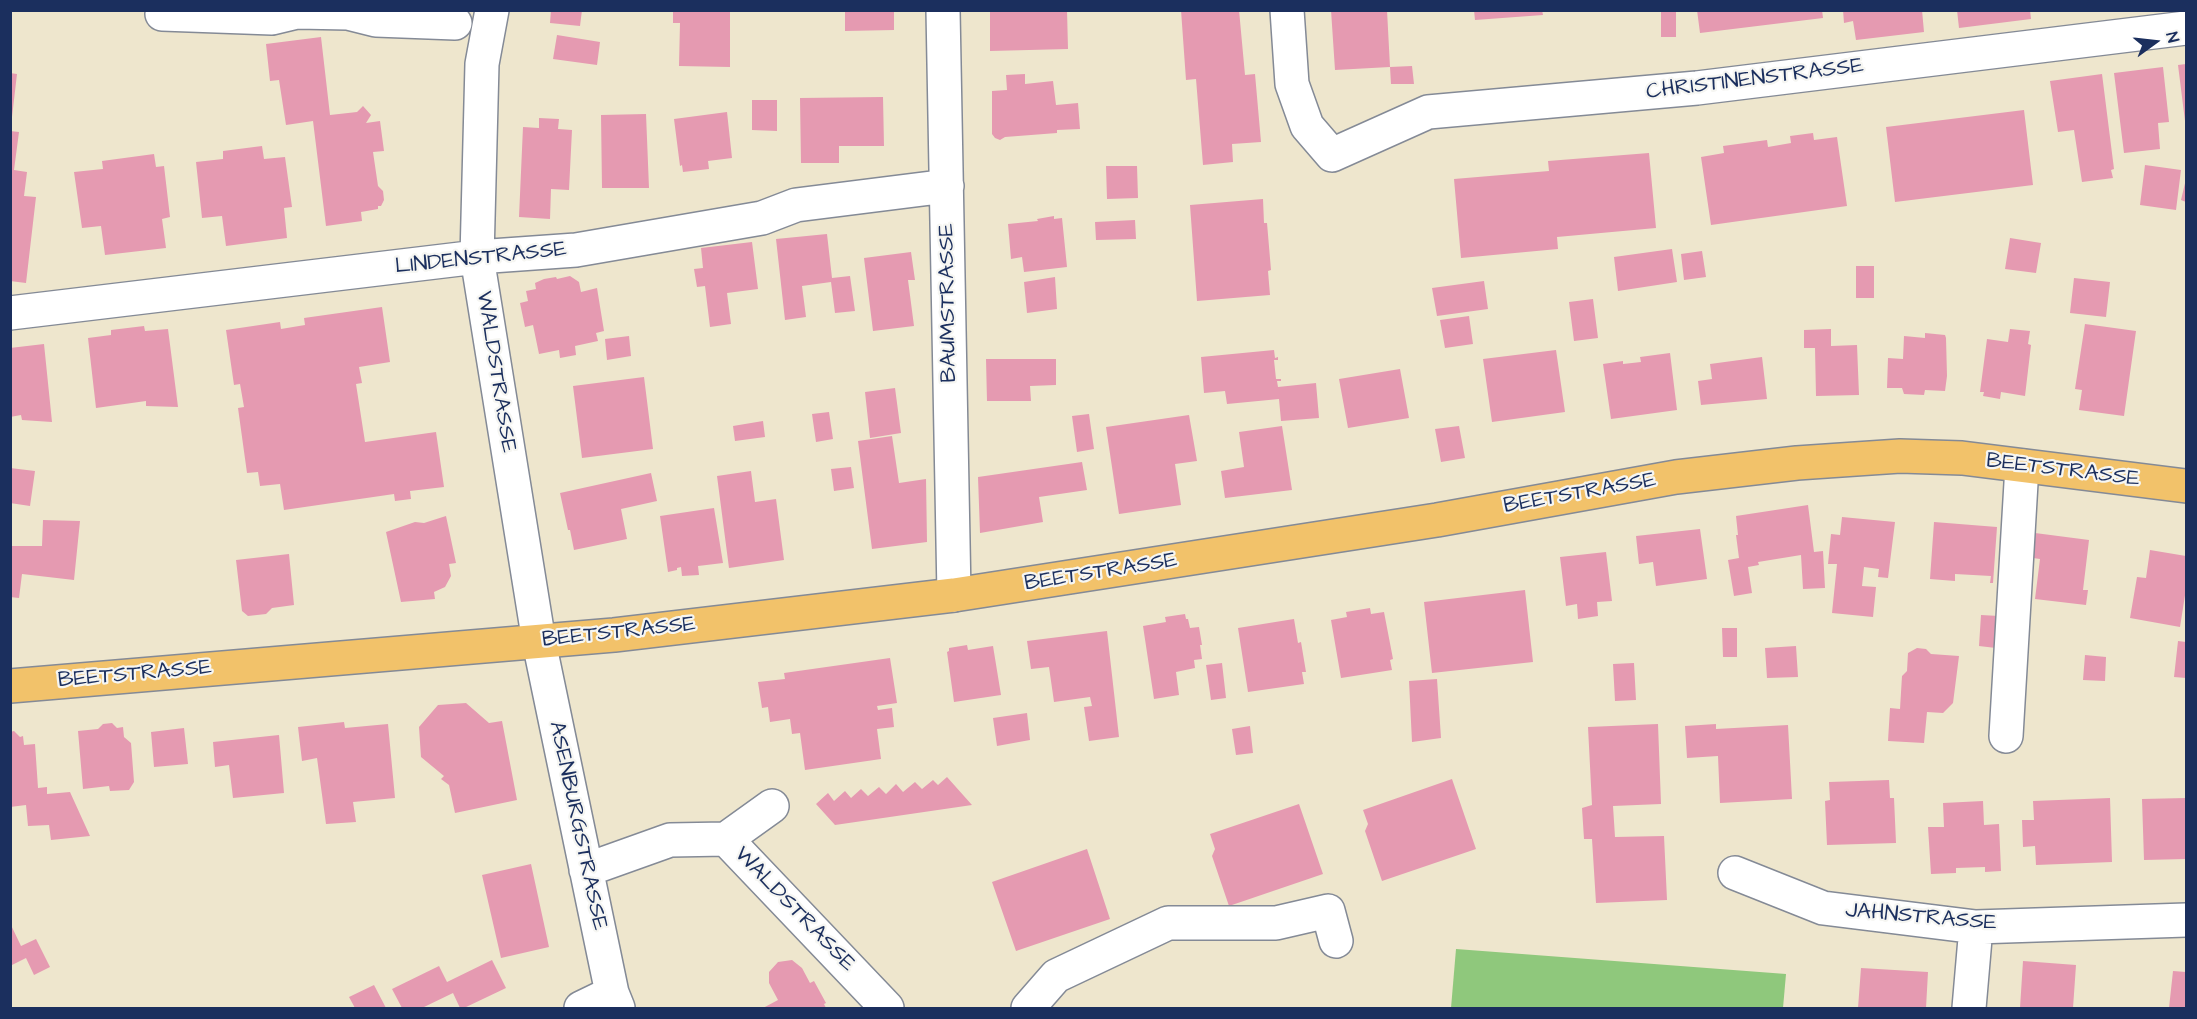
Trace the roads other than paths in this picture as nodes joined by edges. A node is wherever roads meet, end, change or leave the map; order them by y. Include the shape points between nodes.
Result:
1 (492, 10) edge
2 (943, 10) edge
3 (1287, 10) edge
4 (162, 14) dead end
5 (456, 17) edge
6 (2187, 27) edge
7 (482, 64) junction
8 (947, 186) junction
9 (477, 257) junction
10 (10, 313) edge
11 (2022, 466) junction
12 (2187, 486) edge
13 (954, 595) junction
14 (539, 642) junction
15 (10, 686) edge
16 (2006, 736) dead end
17 (772, 806) dead end
18 (726, 839) junction
19 (586, 870) junction
20 (1735, 873) dead end
21 (2187, 920) edge
22 (1976, 927) junction
23 (1336, 941) dead end
24 (615, 1001) edge
25 (580, 1008) edge
26 (887, 1008) edge
27 (1028, 1008) edge
28 (1969, 1008) edge

1 - 7 street, WALDSTRASSE
2 - 8 street, BAUMSTRASSE
3 - 6 street, CHRISTINENSTRASSE via 1292,84 1307,126 1332,155 1428,112 1697,88
4 - 5 street via 272,18 297,12 348,13 376,20
5 - 7 street via 455,35
7 - 9 street, WALDSTRASSE
8 - 9 street, LINDENSTRASSE via 796,205 762,218 576,250
8 - 13 street, BAUMSTRASSE
9 - 10 street, LINDENSTRASSE
9 - 14 street, WALDSTRASSE
11 - 12 main road, BEETSTRASSE
11 - 13 main road, BEETSTRASSE via 1962,458 1900,456 1676,477 1437,520
11 - 16 street
13 - 14 main road, BEETSTRASSE
14 - 15 main road, BEETSTRASSE
14 - 19 street, ASENBURGSTRASSE
17 - 18 street
18 - 19 street, WALDSTRASSE via 670,840
18 - 26 street, WALDSTRASSE
19 - 24 street, ASENBURGSTRASSE
20 - 22 street, JAHNSTRASSE via 1823,909
21 - 22 street, JAHNSTRASSE
22 - 28 street
23 - 27 street via 1328,911 1276,923 1168,922 1056,976
24 - 25 street

